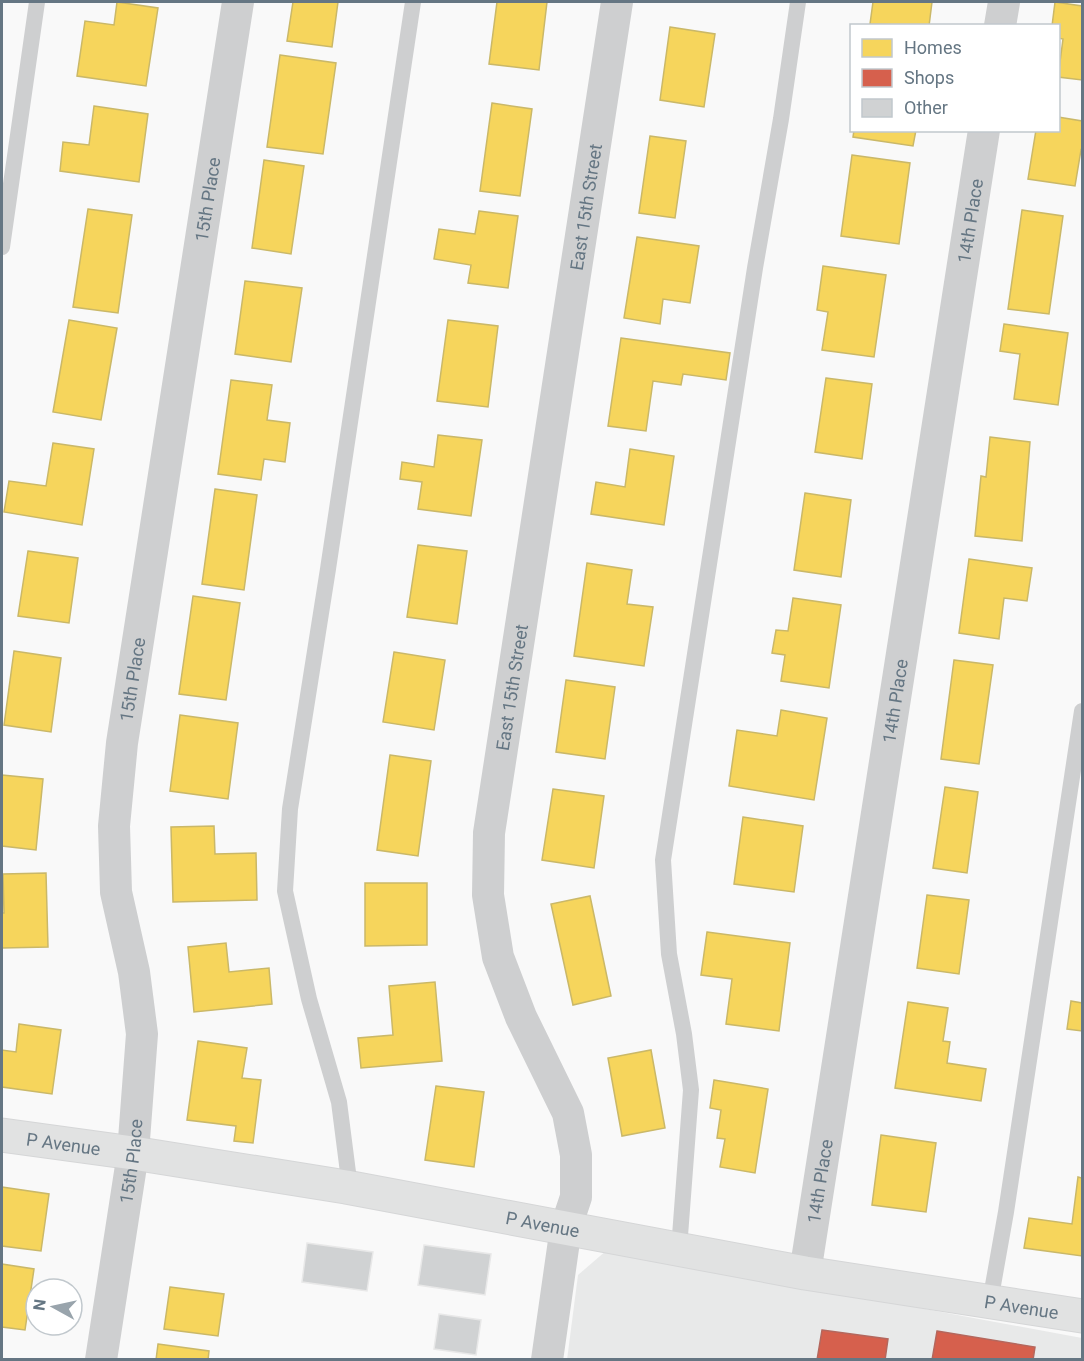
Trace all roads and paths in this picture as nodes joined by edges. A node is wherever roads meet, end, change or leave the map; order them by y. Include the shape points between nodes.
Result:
1 (37, 2) edge
2 (238, 2) edge
3 (413, 2) edge
4 (617, 2) edge
5 (798, 2) edge
6 (1004, 2) edge
7 (1000, 24) edge
8 (984, 132) edge
9 (2, 247) edge
10 (1083, 711) edge
11 (2, 1135) edge
12 (133, 1153) junction
13 (350, 1188) junction
14 (566, 1227) junction
15 (679, 1249) junction
16 (805, 1273) junction
17 (990, 1302) junction
18 (1083, 1316) edge
19 (101, 1359) edge
20 (547, 1359) edge

1 - 9 lane
2 - 12 street, 15th Place via 122,743 114,826 116,892 134,972 142,1035
3 - 13 lane via 290,809 285,891 309,999 339,1102
4 - 14 street, East 15th Street via 489,832 488,895 498,957 521,1017 568,1113 576,1155 576,1197
5 - 15 lane via 663,860 669,954 691,1090
6 - 7 street
8 - 16 street, 14th Place
10 - 17 lane
11 - 12 street, P Avenue
12 - 13 street, P Avenue
12 - 19 street, 15th Place
13 - 14 street, P Avenue
14 - 15 street, P Avenue
14 - 20 street, East 15th Street
15 - 16 street, P Avenue
16 - 17 street, P Avenue
17 - 18 street, P Avenue

